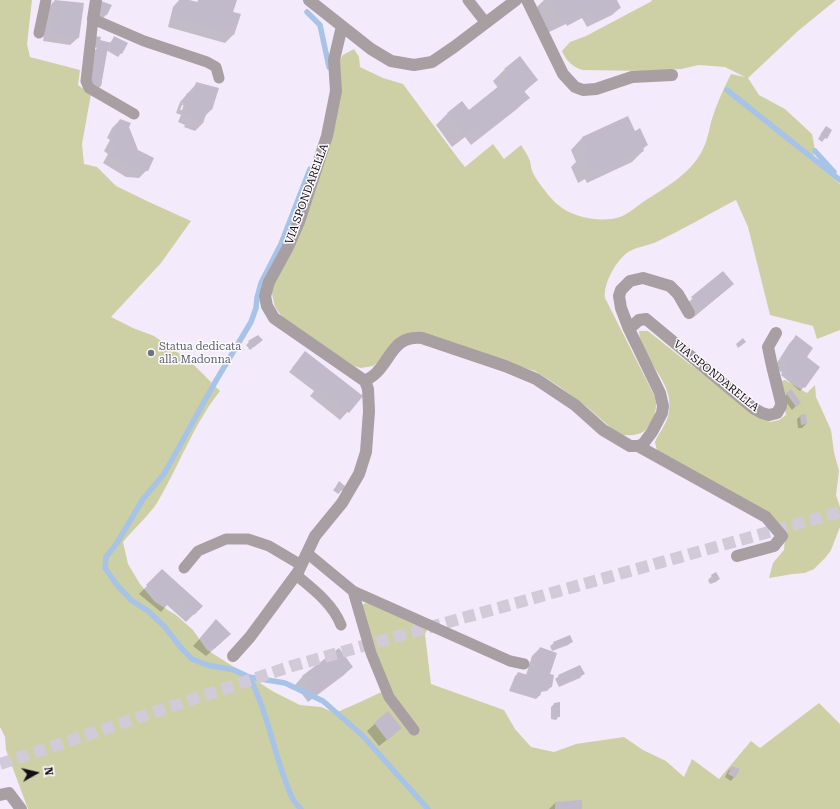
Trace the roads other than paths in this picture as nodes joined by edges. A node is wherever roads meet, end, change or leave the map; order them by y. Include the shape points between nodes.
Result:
1 (46, 0) edge
2 (96, 0) edge
3 (309, 0) edge
4 (468, 0) edge
5 (516, 0) edge
6 (527, 0) edge
7 (93, 19) junction
8 (486, 23) junction
9 (342, 26) junction
10 (39, 33) dead end
11 (672, 75) dead end
12 (219, 78) dead end
13 (134, 114) dead end
14 (690, 313) dead end
15 (629, 329) junction
16 (776, 333) dead end
17 (366, 380) junction
18 (638, 446) junction
19 (307, 553) junction
20 (737, 556) dead end
21 (184, 568) dead end
22 (299, 570) junction
23 (353, 591) junction
24 (340, 625) dead end
25 (232, 656) dead end
26 (524, 664) dead end
27 (414, 730) dead end
28 (0, 795) edge
29 (21, 809) edge

1 - 10 lane
2 - 7 street
3 - 9 street
4 - 8 lane
5 - 8 street
6 - 11 street via 562,74 575,87 596,90 632,77
7 - 12 lane via 144,41 207,62 216,67
7 - 13 lane via 86,81 88,88
8 - 9 street via 432,62 414,65 391,61
9 - 17 street, VIA SPONDARELLA via 334,60 336,92 327,136 299,222 269,282 265,296 274,318
14 - 15 street via 670,286 643,278 636,279 625,285 619,296 620,308
15 - 16 street, VIA SPONDARELLA via 639,320 646,319 753,408 769,416 777,413 781,406 768,346
15 - 18 street via 660,393 663,406 652,432 643,444
17 - 18 street via 377,372 396,346 404,340 422,338 536,379 575,405 603,430 630,446
17 - 19 street via 369,411 366,452 359,474 342,503 315,536
18 - 20 street via 766,517 782,536 774,546
19 - 22 street
19 - 23 lane
21 - 22 lane via 198,551 226,539 248,539 269,546
22 - 24 lane via 338,617
22 - 25 street via 250,637
23 - 26 lane via 510,661
23 - 27 lane via 371,654 389,697
28 - 29 street via 8,792

